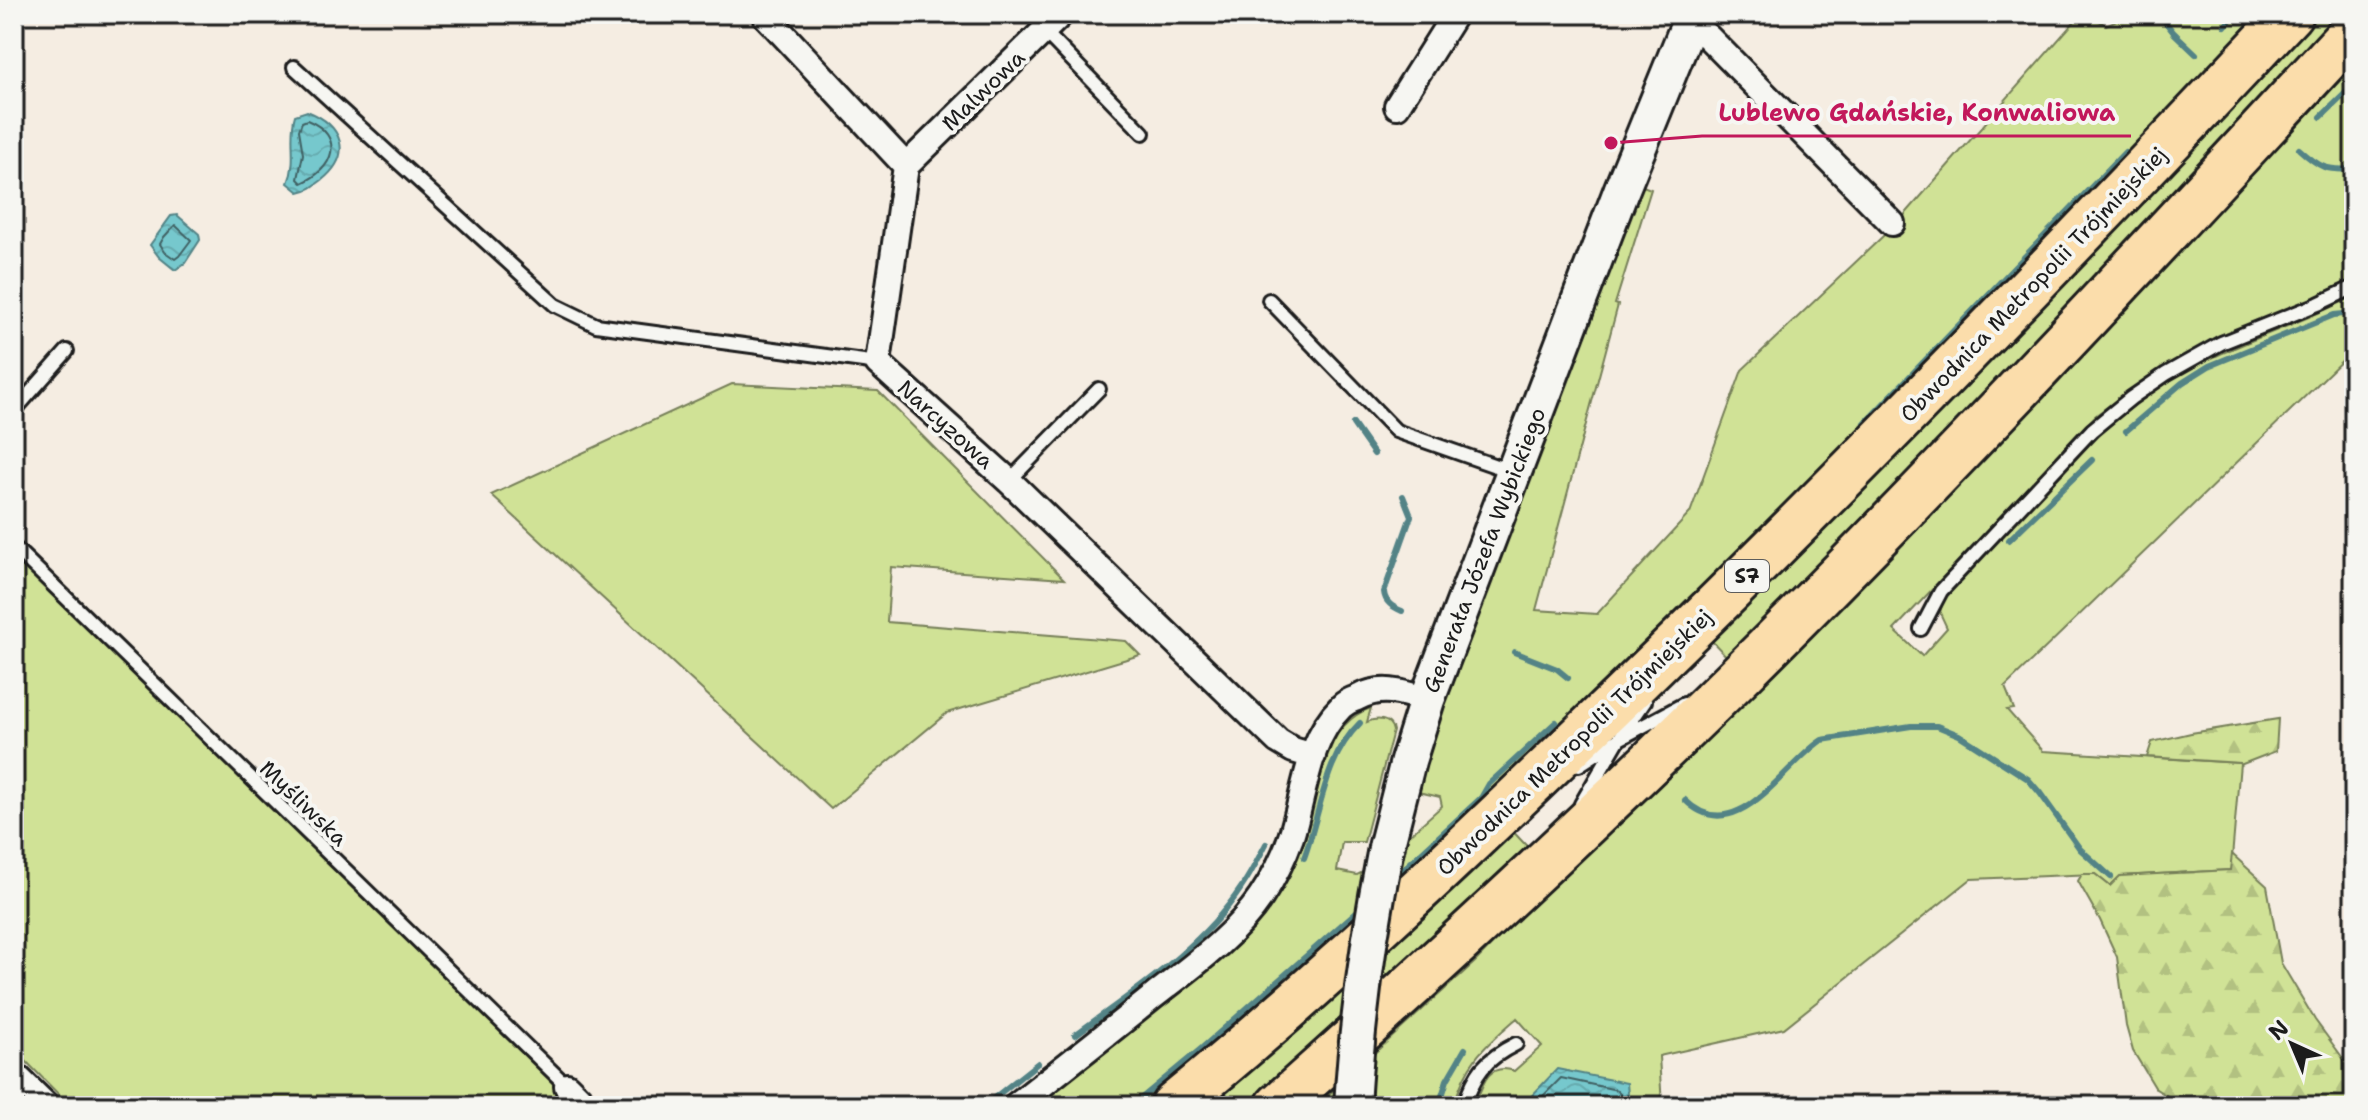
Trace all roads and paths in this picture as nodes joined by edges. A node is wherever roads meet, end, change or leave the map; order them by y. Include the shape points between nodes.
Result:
1 (764, 14) edge
2 (1455, 14) edge
3 (2290, 14) edge
4 (1688, 17) edge
5 (1052, 22) edge
6 (2354, 30) edge
7 (294, 67) dead end
8 (1397, 106) dead end
9 (1143, 133) dead end
10 (906, 166) junction
11 (1892, 223) dead end
12 (2354, 287) edge
13 (1269, 300) dead end
14 (67, 351) dead end
15 (878, 363) junction
16 (1099, 389) dead end
17 (14, 411) edge
18 (1513, 472) junction
19 (1009, 481) junction
20 (14, 547) edge
21 (1697, 625) junction
22 (1921, 629) dead end
23 (1742, 672) junction
24 (1662, 676) dead end
25 (1654, 689) dead end
26 (1427, 700) junction
27 (1619, 739) junction
28 (1313, 756) junction
29 (1565, 773) dead end
30 (1552, 782) dead end
31 (1498, 816) junction
32 (1545, 864) junction
33 (1516, 1044) dead end
34 (14, 1074) edge
35 (567, 1086) joint
36 (47, 1106) edge
37 (587, 1106) edge
38 (1015, 1106) edge
39 (1173, 1106) edge
40 (1278, 1106) edge
41 (1352, 1106) edge
42 (1464, 1106) edge

1 - 10 street
2 - 8 street
3 - 21 highway, Obwodnica Metropolii Trójmiejskiej / S7 via 1905,417
4 - 11 street
4 - 18 main road, Generała Józefa Wybickiego
5 - 9 lane
5 - 10 street, Malwowa
6 - 23 highway via 1925,487
7 - 15 lane via 555,305 596,325
10 - 15 street, Narcyzowa
12 - 22 lane via 2221,343 2131,398 2092,430 1941,591
13 - 18 lane via 1396,431
14 - 17 lane
15 - 19 street, Narcyzowa
16 - 19 lane
18 - 26 main road, Generała Józefa Wybickiego
19 - 28 street, Narcyzowa via 1268,732 1293,750
20 - 35 lane, Myśliwska
21 - 24 lane
21 - 31 highway, Obwodnica Metropolii Trójmiejskiej / S7
23 - 27 lane
23 - 32 highway
25 - 27 lane
26 - 28 street via 1400,691 1370,691 1343,705 1325,727
26 - 41 main road, Generała Józefa Wybickiego, bridge via 1372,915
27 - 29 lane
27 - 32 lane
28 - 38 street via 1284,855 1244,919
30 - 31 lane
31 - 39 highway, Obwodnica Metropolii Trójmiejskiej / S7
32 - 40 highway
33 - 42 lane via 1481,1068
34 - 36 street
35 - 37 street

